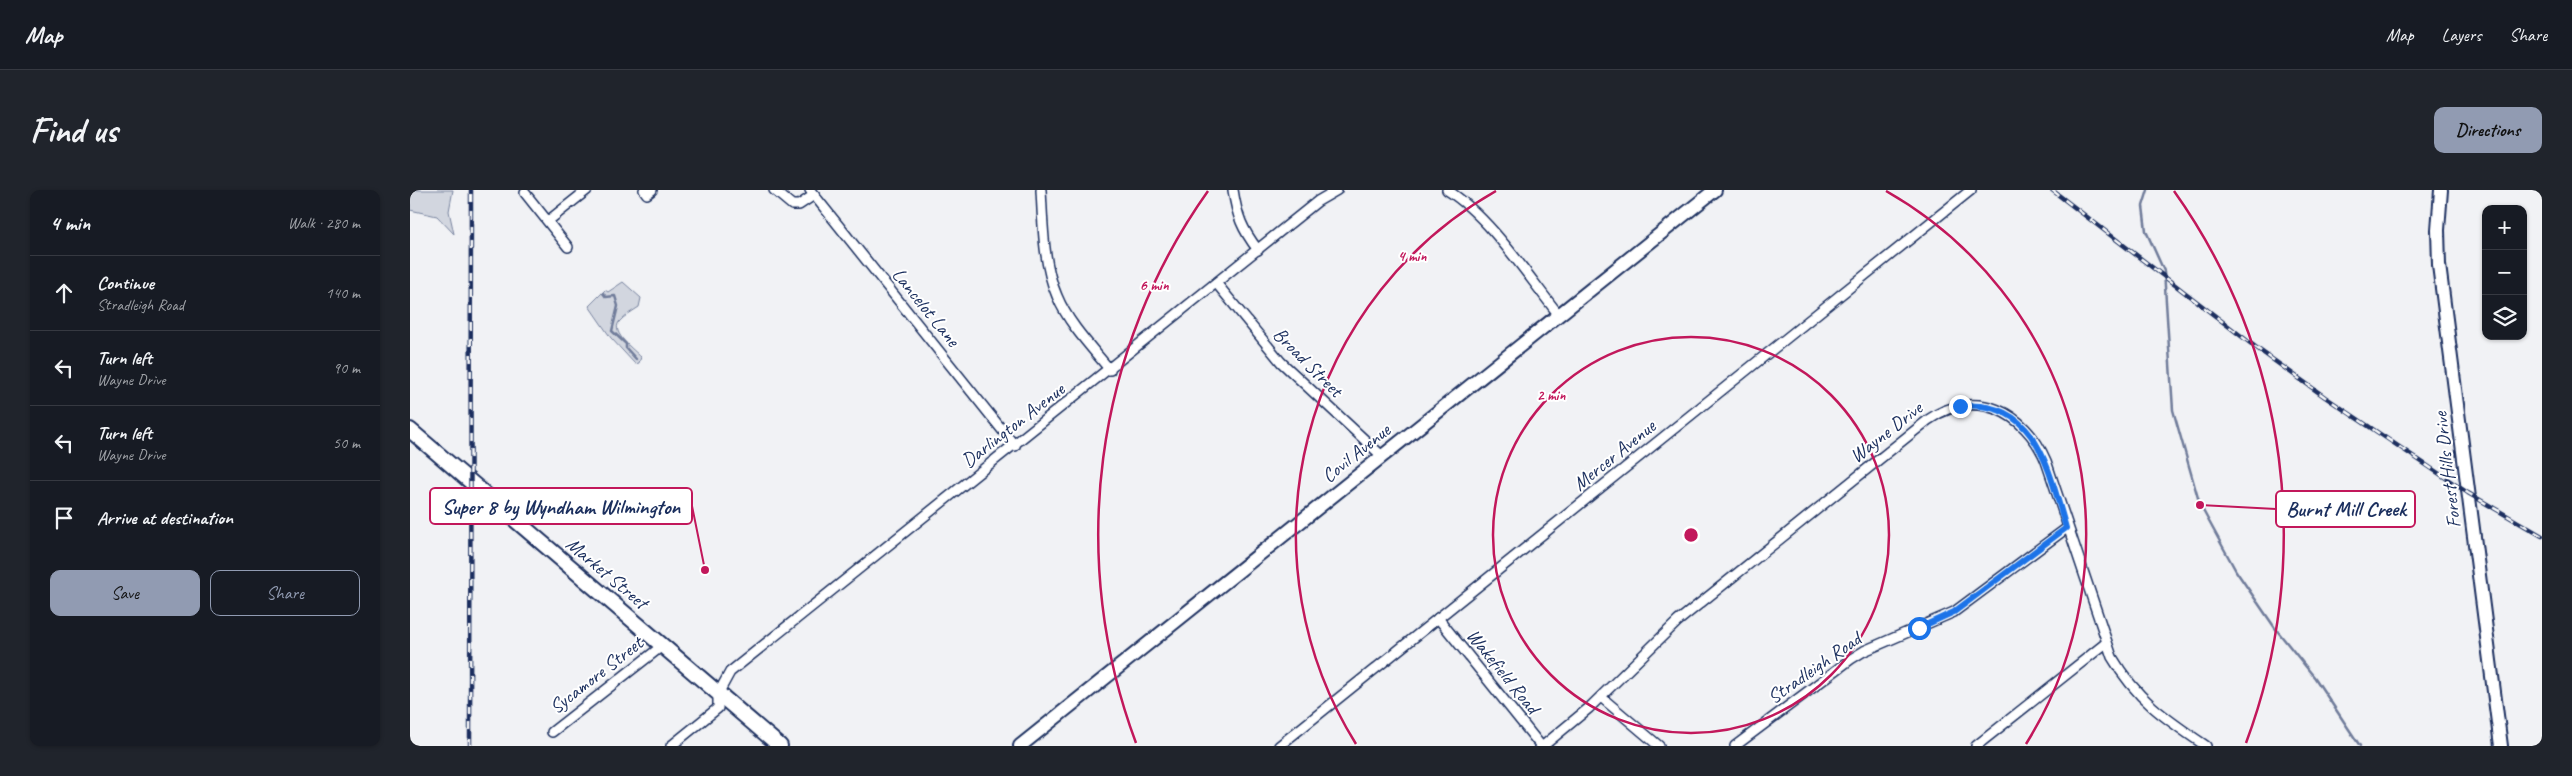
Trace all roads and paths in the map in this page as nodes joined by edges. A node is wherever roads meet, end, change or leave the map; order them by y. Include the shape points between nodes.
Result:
1 (587, 190) edge
2 (644, 190) edge
3 (652, 190) edge
4 (774, 190) edge
5 (1041, 190) edge
6 (1233, 190) edge
7 (1337, 190) edge
8 (1447, 190) edge
9 (1715, 190) edge
10 (1971, 190) edge
11 (2441, 190) edge
12 (812, 192) edge
13 (525, 193) dead end
14 (548, 221) junction
15 (568, 247) dead end
16 (1258, 250) junction
17 (1217, 284) junction
18 (1559, 316) junction
19 (1110, 370) junction
20 (410, 430) edge
21 (1015, 446) junction
22 (1382, 456) junction
23 (2066, 528) junction
24 (1438, 618) junction
25 (2106, 643) junction
26 (662, 646) junction
27 (718, 694) junction
28 (1601, 696) junction
29 (552, 732) dead end
30 (670, 746) edge
31 (780, 746) edge
32 (1020, 746) edge
33 (1278, 746) edge
34 (1542, 746) edge
35 (1659, 746) edge
36 (1735, 746) edge
37 (1976, 746) edge
38 (2206, 746) edge
39 (2501, 746) edge

1 - 14 street
2 - 3 street via 647,194
4 - 12 street via 792,205 799,205
5 - 19 street via 1047,258 1057,296 1086,342
6 - 16 street via 1236,212 1244,233
7 - 16 street, Darlington Avenue via 1318,201
8 - 18 street via 1481,218
9 - 18 main road, Covil Avenue
10 - 24 street, Mercer Avenue
11 - 39 main road, Forest Hills Drive via 2439,265
12 - 21 street, Lancelot Lane
13 - 14 street
14 - 15 street
16 - 17 street, Darlington Avenue
17 - 19 street, Darlington Avenue
17 - 22 street, Broad Street via 1281,362
18 - 22 main road, Covil Avenue
19 - 21 street, Darlington Avenue
20 - 26 main road, Market Street
21 - 27 street, Darlington Avenue via 730,672
22 - 32 main road, Covil Avenue
23 - 25 street, Wayne Drive
23 - 28 street, Wayne Drive via 2042,452 2023,424 1998,409 1981,405 1960,406 1940,412 1678,620
23 - 36 street, Stradleigh Road via 1954,612 1851,659
24 - 33 street, Mercer Avenue
24 - 34 street, Wakefield Road
25 - 37 street
25 - 38 street, Wayne Drive via 2123,676 2140,697 2164,718
26 - 27 main road, Market Street
26 - 29 street, Sycamore Street
27 - 30 street, Darlington Avenue via 718,708 713,714
27 - 31 main road, Market Street
28 - 34 street, Wayne Drive
28 - 35 street

